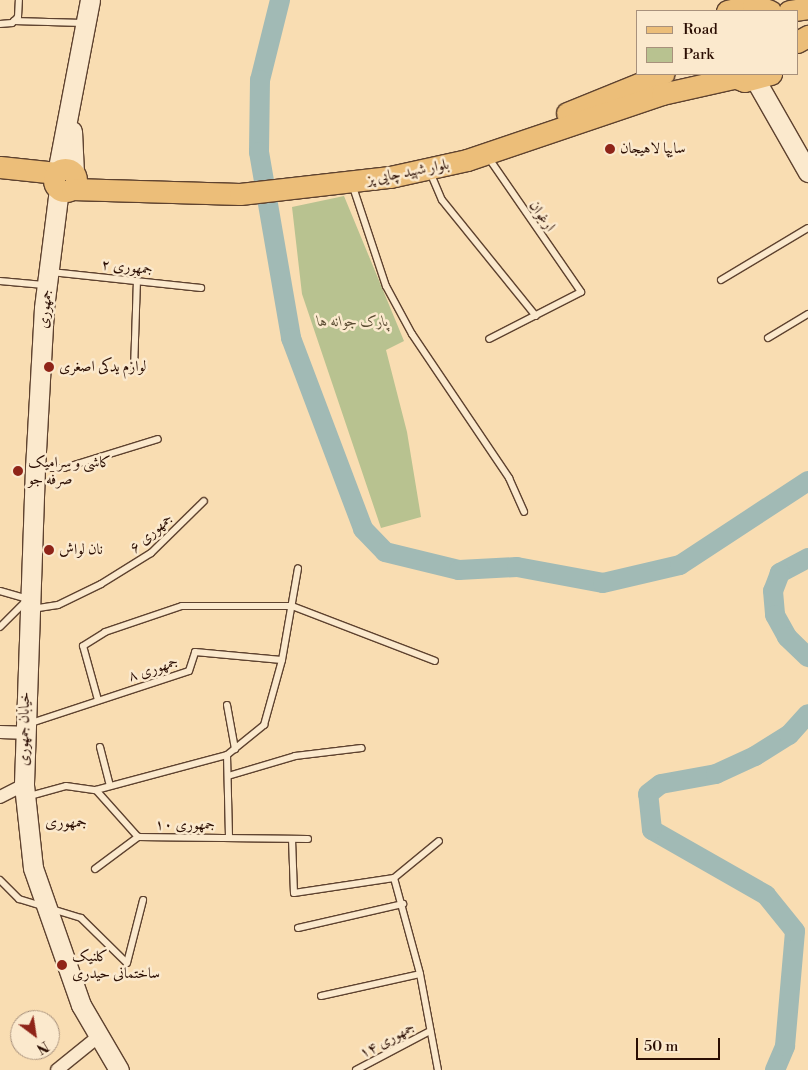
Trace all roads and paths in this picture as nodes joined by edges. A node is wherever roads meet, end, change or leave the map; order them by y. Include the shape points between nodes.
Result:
1 (19, 0) edge
2 (90, 0) edge
3 (736, 5) edge
4 (808, 8) edge
5 (764, 10) edge
6 (795, 10) edge
7 (14, 21) junction
8 (84, 23) junction
9 (0, 24) edge
10 (661, 75) edge
11 (729, 76) edge
12 (764, 77) edge
13 (486, 154) junction
14 (0, 167) edge
15 (428, 168) junction
16 (808, 172) edge
17 (0, 179) edge
18 (66, 182) junction
19 (352, 182) junction
20 (293, 183) junction
21 (808, 228) edge
22 (49, 279) junction
23 (721, 280) dead end
24 (0, 281) edge
25 (137, 281) junction
26 (201, 288) dead end
27 (808, 314) edge
28 (536, 316) junction
29 (768, 338) dead end
30 (489, 339) dead end
31 (41, 370) joint
32 (134, 370) dead end
33 (158, 439) dead end
34 (35, 468) junction
35 (204, 501) dead end
36 (524, 512) dead end
37 (298, 568) dead end
38 (0, 592) edge
39 (28, 604) junction
40 (292, 606) junction
41 (0, 627) edge
42 (282, 660) junction
43 (435, 661) dead end
44 (98, 700) junction
45 (227, 705) dead end
46 (23, 729) junction
47 (0, 732) edge
48 (100, 747) dead end
49 (362, 748) dead end
50 (235, 749) junction
51 (227, 755) junction
52 (228, 776) junction
53 (110, 786) junction
54 (96, 790) junction
55 (24, 791) junction
56 (0, 797) edge
57 (138, 837) junction
58 (229, 837) junction
59 (292, 839) junction
60 (308, 839) dead end
61 (439, 840) dead end
62 (95, 869) dead end
63 (394, 878) junction
64 (0, 880) edge
65 (142, 900) dead end
66 (403, 904) junction
67 (47, 907) junction
68 (298, 928) dead end
69 (420, 974) junction
70 (321, 996) dead end
71 (430, 1031) junction
72 (99, 1036) junction
73 (57, 1070) edge
74 (119, 1070) edge
75 (356, 1070) edge
76 (438, 1070) edge

1 - 7 lane
2 - 8 main road, جمهوری
3 - 5 main road
4 - 6 main road
7 - 8 lane
7 - 9 lane
8 - 18 main road, جمهوری via 70,100
10 - 20 main road, بلوار شهید چایی پز via 543,123 463,147
11 - 12 main road, بلوار شهید چایی پز
11 - 13 main road, بلوار شهید چایی پز via 662,94
12 - 16 main road
13 - 15 main road, بلوار شهید چایی پز
13 - 28 lane, ارغوان via 581,292
14 - 18 main road
15 - 19 main road, بلوار شهید چایی پز
15 - 28 lane via 442,200
17 - 18 main road
18 - 20 main road, بلوار شهید چایی پز via 240,187
18 - 22 main road, جمهوری
19 - 20 main road, بلوار شهید چایی پز
19 - 36 lane via 386,286 412,334 509,478
21 - 23 lane
22 - 24 lane, جمهوری ۲
22 - 25 lane, جمهوری ۲
22 - 31 main road, جمهوری
25 - 26 lane, جمهوری ۲
25 - 32 lane
27 - 29 lane
28 - 30 lane
31 - 34 main road, خیابان جمهوری
33 - 34 lane via 64,468
34 - 39 main road, خیابان جمهوری
35 - 39 lane, جمهوری ۶ via 151,553 102,584 58,605
37 - 40 lane
38 - 39 lane
39 - 41 lane
39 - 46 main road, خیابان جمهوری
40 - 42 lane
40 - 43 lane
40 - 44 lane via 182,606 105,632 83,646
42 - 44 lane, جمهوری ۸ via 195,652 189,670
42 - 50 lane via 264,724
44 - 46 lane, جمهوری ۸
45 - 50 lane
46 - 47 street
46 - 55 main road, خیابان جمهوری
48 - 53 lane
49 - 52 lane via 295,756
50 - 51 lane
51 - 52 lane
51 - 53 lane
52 - 58 lane
53 - 54 lane
54 - 55 lane via 66,786
54 - 57 lane, جمهوری ۱۰
55 - 56 street
55 - 67 main road, خیابان جمهوری via 33,868
57 - 58 lane, جمهوری ۱۰
57 - 62 lane
58 - 59 lane, جمهوری ۱۰
59 - 60 lane, جمهوری ۱۰
59 - 63 lane via 294,893
61 - 63 lane
63 - 66 lane
64 - 67 lane via 19,899
65 - 67 lane via 127,963 81,918
66 - 68 lane
66 - 69 lane
67 - 72 main road, خیابان جمهوری via 81,1005
69 - 70 lane
69 - 71 lane
71 - 75 lane, جمهوری ۱۴
71 - 76 lane
72 - 73 street
72 - 74 main road, خیابان جمهوری

